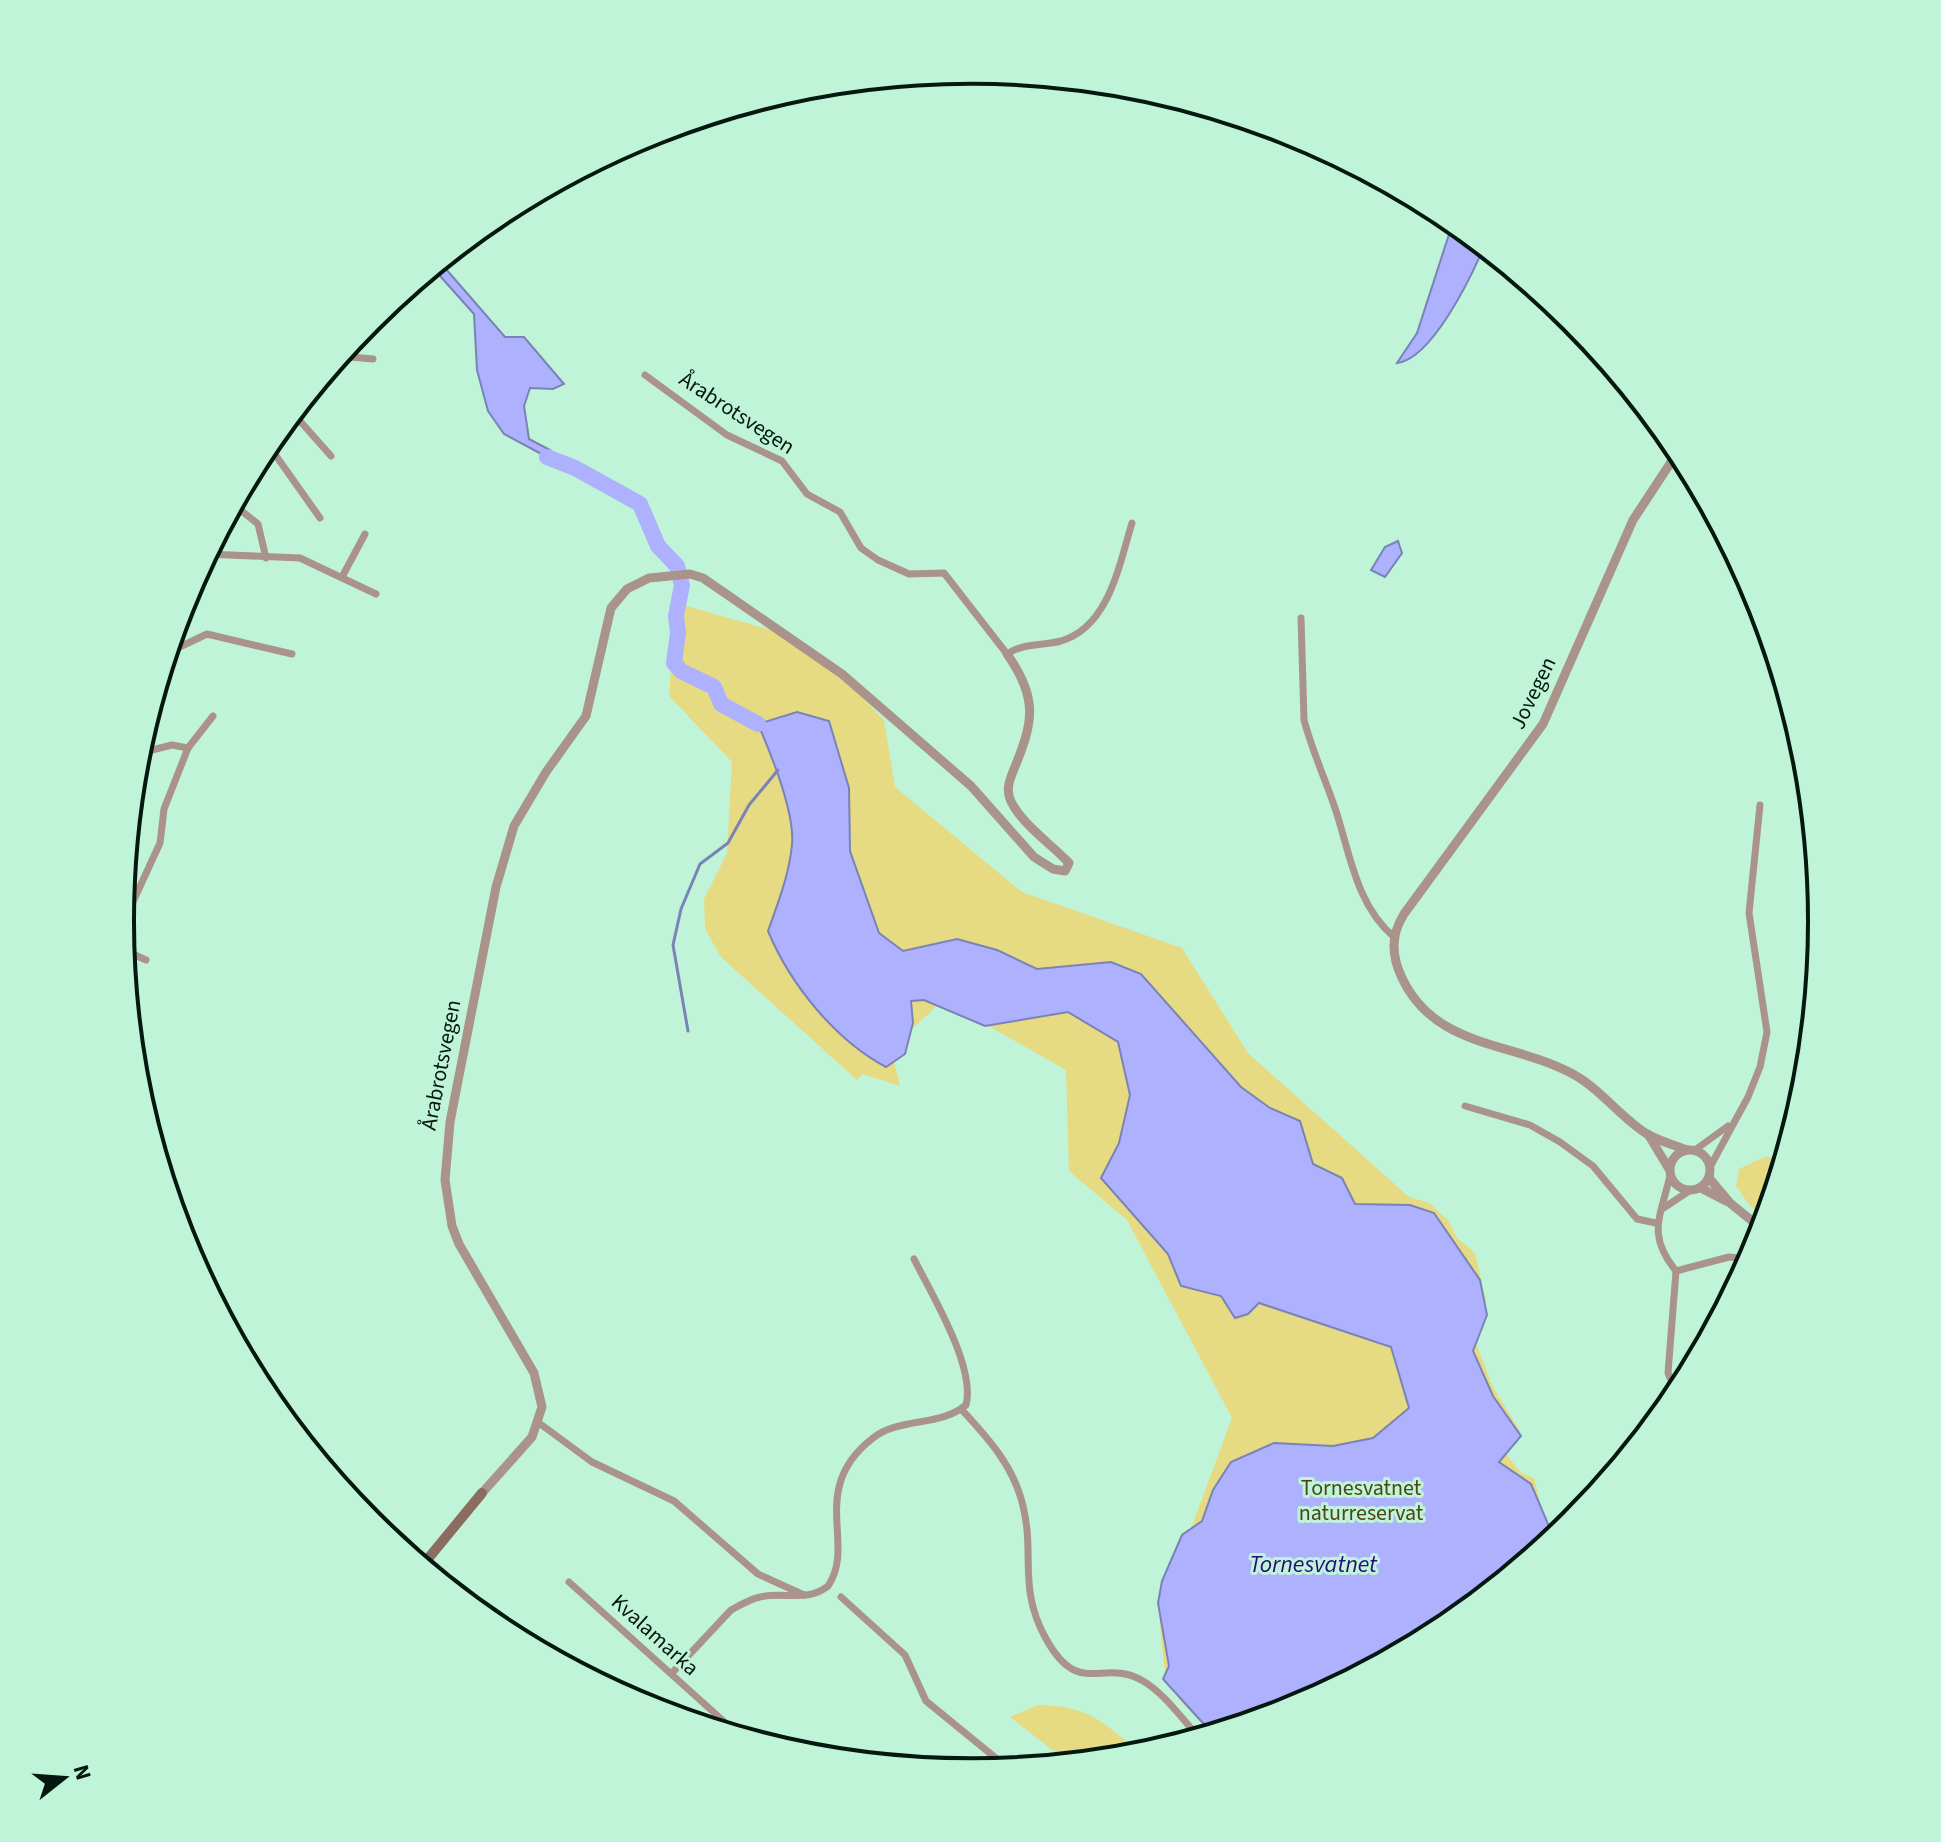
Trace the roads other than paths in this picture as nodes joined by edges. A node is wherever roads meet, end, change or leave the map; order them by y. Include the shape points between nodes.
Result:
1 (352, 357) edge
2 (373, 359) dead end
3 (645, 375) dead end
4 (299, 420) edge
5 (276, 455) edge
6 (331, 456) dead end
7 (1670, 463) edge
8 (241, 511) edge
9 (320, 518) dead end
10 (1132, 523) dead end
11 (365, 534) dead end
12 (218, 555) edge
13 (266, 558) junction
14 (342, 577) junction
15 (376, 594) dead end
16 (1301, 618) dead end
17 (180, 647) edge
18 (292, 654) dead end
19 (1007, 654) junction
20 (213, 716) dead end
21 (188, 748) junction
22 (152, 750) edge
23 (1760, 805) dead end
24 (134, 899) edge
25 (1394, 937) junction
26 (135, 955) edge
27 (146, 960) dead end
28 (1465, 1106) dead end
29 (1730, 1124) junction
30 (1648, 1134) junction
31 (1691, 1150) junction
32 (1710, 1167) junction
33 (1670, 1172) junction
34 (1709, 1178) junction
35 (1701, 1188) junction
36 (1689, 1191) junction
37 (1730, 1203) junction
38 (1661, 1210) junction
39 (1752, 1221) edge
40 (1656, 1223) junction
41 (1736, 1258) edge
42 (914, 1259) dead end
43 (1676, 1271) junction
44 (1670, 1379) edge
45 (961, 1409) junction
46 (539, 1423) junction
47 (482, 1493) joint
48 (429, 1558) edge
49 (569, 1582) dead end
50 (806, 1596) junction
51 (841, 1597) dead end
52 (672, 1673) junction
53 (717, 1716) joint
54 (721, 1720) edge
55 (1190, 1728) edge
56 (995, 1757) edge

1 - 2 street
3 - 19 street, Årabrotsvegen via 727,435 782,461 807,494 840,512 861,548 878,560 909,574 944,573
4 - 6 street
5 - 9 street
7 - 25 street, Jovegen via 1633,520 1543,724 1404,914
8 - 13 street via 258,524
10 - 19 street via 1104,605 1090,625 1060,641
11 - 14 street
12 - 13 street
13 - 14 street via 300,558
14 - 15 street
16 - 25 street via 1308,736 1355,879 1374,915
17 - 18 street via 207,634
19 - 46 street, Årabrotsvegen via 1029,693 1031,716 1009,796 1069,863 1065,871 1034,857 971,786 842,674 711,583 690,574 637,582 611,608 586,716 514,826 496,887 447,1138 445,1180 452,1226 534,1373 542,1407
20 - 21 street
21 - 22 street
21 - 24 street via 164,809 160,843
23 - 29 street via 1749,913 1767,1032 1748,1097
25 - 30 street via 1395,959 1408,990 1443,1026 1575,1075
26 - 27 street
28 - 40 street via 1530,1125 1560,1142 1593,1166 1637,1219
29 - 31 street
29 - 32 street
30 - 31 street
30 - 33 street
31 - 32 street via 1705,1156
31 - 33 street via 1675,1156
32 - 34 street
33 - 36 street via 1677,1186
33 - 38 street
34 - 35 street
34 - 37 street
35 - 36 street
35 - 37 street
36 - 38 street
37 - 39 street
38 - 40 street
40 - 43 street via 1661,1252
41 - 43 street
42 - 45 street via 950,1329 968,1392
43 - 44 street
45 - 50 street via 895,1427 862,1448 844,1476 835,1504 833,1579 821,1592
45 - 55 street via 1001,1455 1023,1503 1026,1589 1060,1660 1074,1672 1140,1679
46 - 47 street
46 - 50 street via 592,1462 674,1501 758,1574
47 - 48 main road
49 - 52 street, Kvalamarka
50 - 52 street via 759,1597 742,1603
51 - 56 street via 905,1655 926,1701
52 - 53 street, Kvalamarka
53 - 54 street, Kvalamarka

